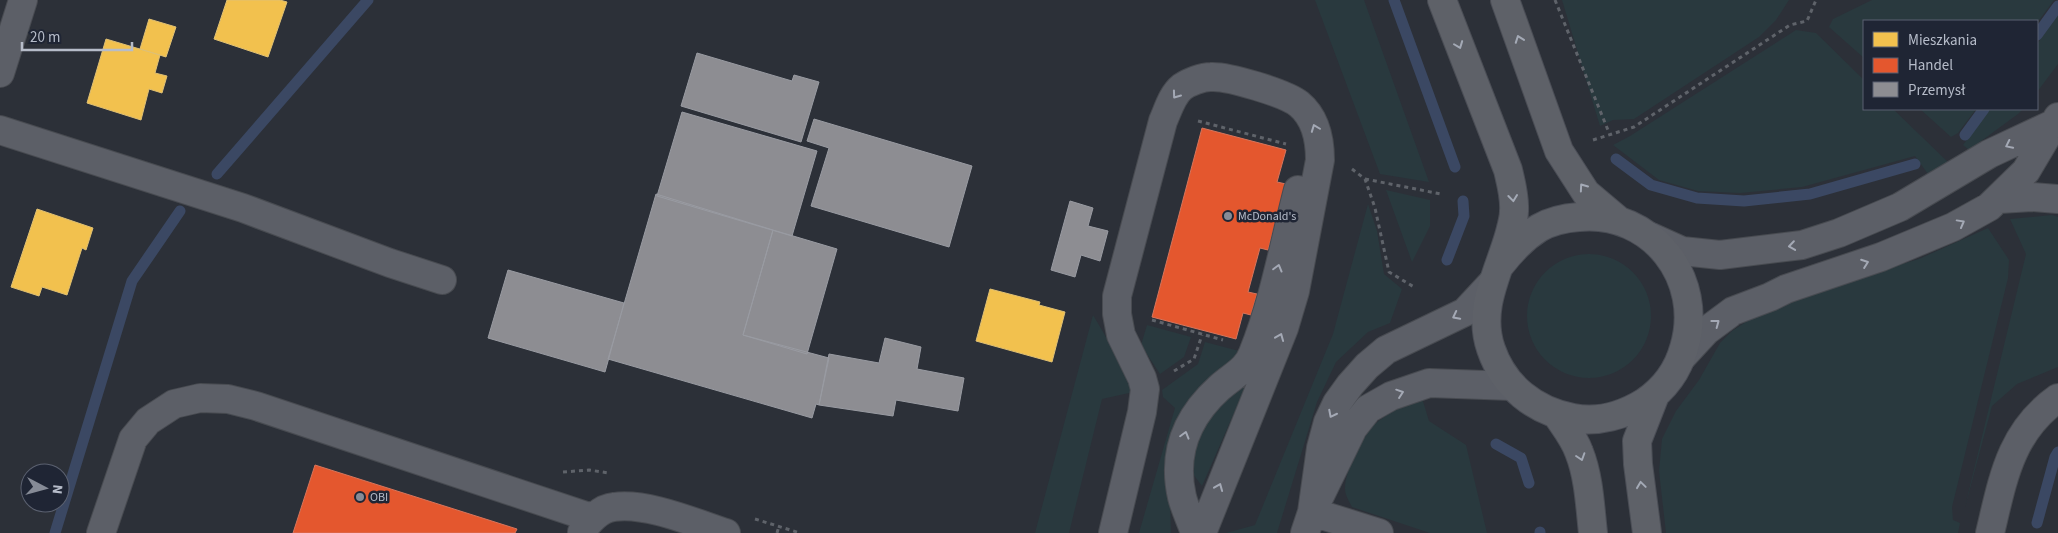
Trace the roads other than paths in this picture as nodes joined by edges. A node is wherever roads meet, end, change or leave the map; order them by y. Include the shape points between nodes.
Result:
1 (23, 0) edge
2 (1442, 0) edge
3 (1504, 0) edge
4 (0, 73) edge
5 (2057, 128) edge
6 (0, 130) edge
7 (1319, 168) junction
8 (1999, 199) junction
9 (2058, 199) edge
10 (1618, 220) junction
11 (1651, 237) junction
12 (1496, 274) junction
13 (442, 280) dead end
14 (1681, 358) junction
15 (1512, 386) junction
16 (1655, 395) junction
17 (2058, 398) edge
18 (1556, 415) junction
19 (1308, 522) edge
20 (586, 525) edge
21 (101, 533) edge
22 (726, 533) edge
23 (1113, 533) edge
24 (1195, 533) edge
25 (1202, 533) edge
26 (1379, 533) edge
27 (1593, 533) edge
28 (1647, 533) edge
29 (1990, 533) edge

1 - 4 street
2 -> 12 main road via 1508,170 1515,211
10 -> 3 main road via 1586,193 1559,151
5 - 8 street via 2026,171
5 -> 11 street via 1989,154 1900,207 1802,245 1720,255 1682,251
6 - 13 street via 243,208
7 -> 23 street via 1320,141 1312,120 1300,105 1285,95 1210,77 1181,88 1171,101 1118,296 1121,335 1145,389
24 -> 7 street via 1182,497 1179,474 1186,430 1197,410 1243,370 1253,354 1301,181 1304,174
25 -> 7 street via 1284,328
8 - 9 street
14 -> 8 street via 1706,331 1733,311 1953,227
10 - 11 main road
10 - 12 main road via 1592,216 1565,218 1548,224 1518,244
11 - 14 main road via 1669,256 1682,280 1689,305 1689,332
12 - 15 main road via 1487,305 1486,327 1490,348
12 -> 19 street via 1465,312 1386,350 1350,384 1328,422 1320,448
14 - 16 main road
15 - 18 main road via 1532,404
19 -> 15 street via 1353,428 1368,409 1391,396 1430,383
16 - 18 main road via 1633,410 1608,418 1582,420
28 -> 16 main road via 1638,441
17 - 29 street via 2042,410 2023,433 2008,464
18 -> 27 main road via 1570,434 1583,464
19 - 26 street
20 - 21 street via 256,406 228,399 200,398 174,404 148,421 133,439
20 - 22 street via 613,506 651,509

